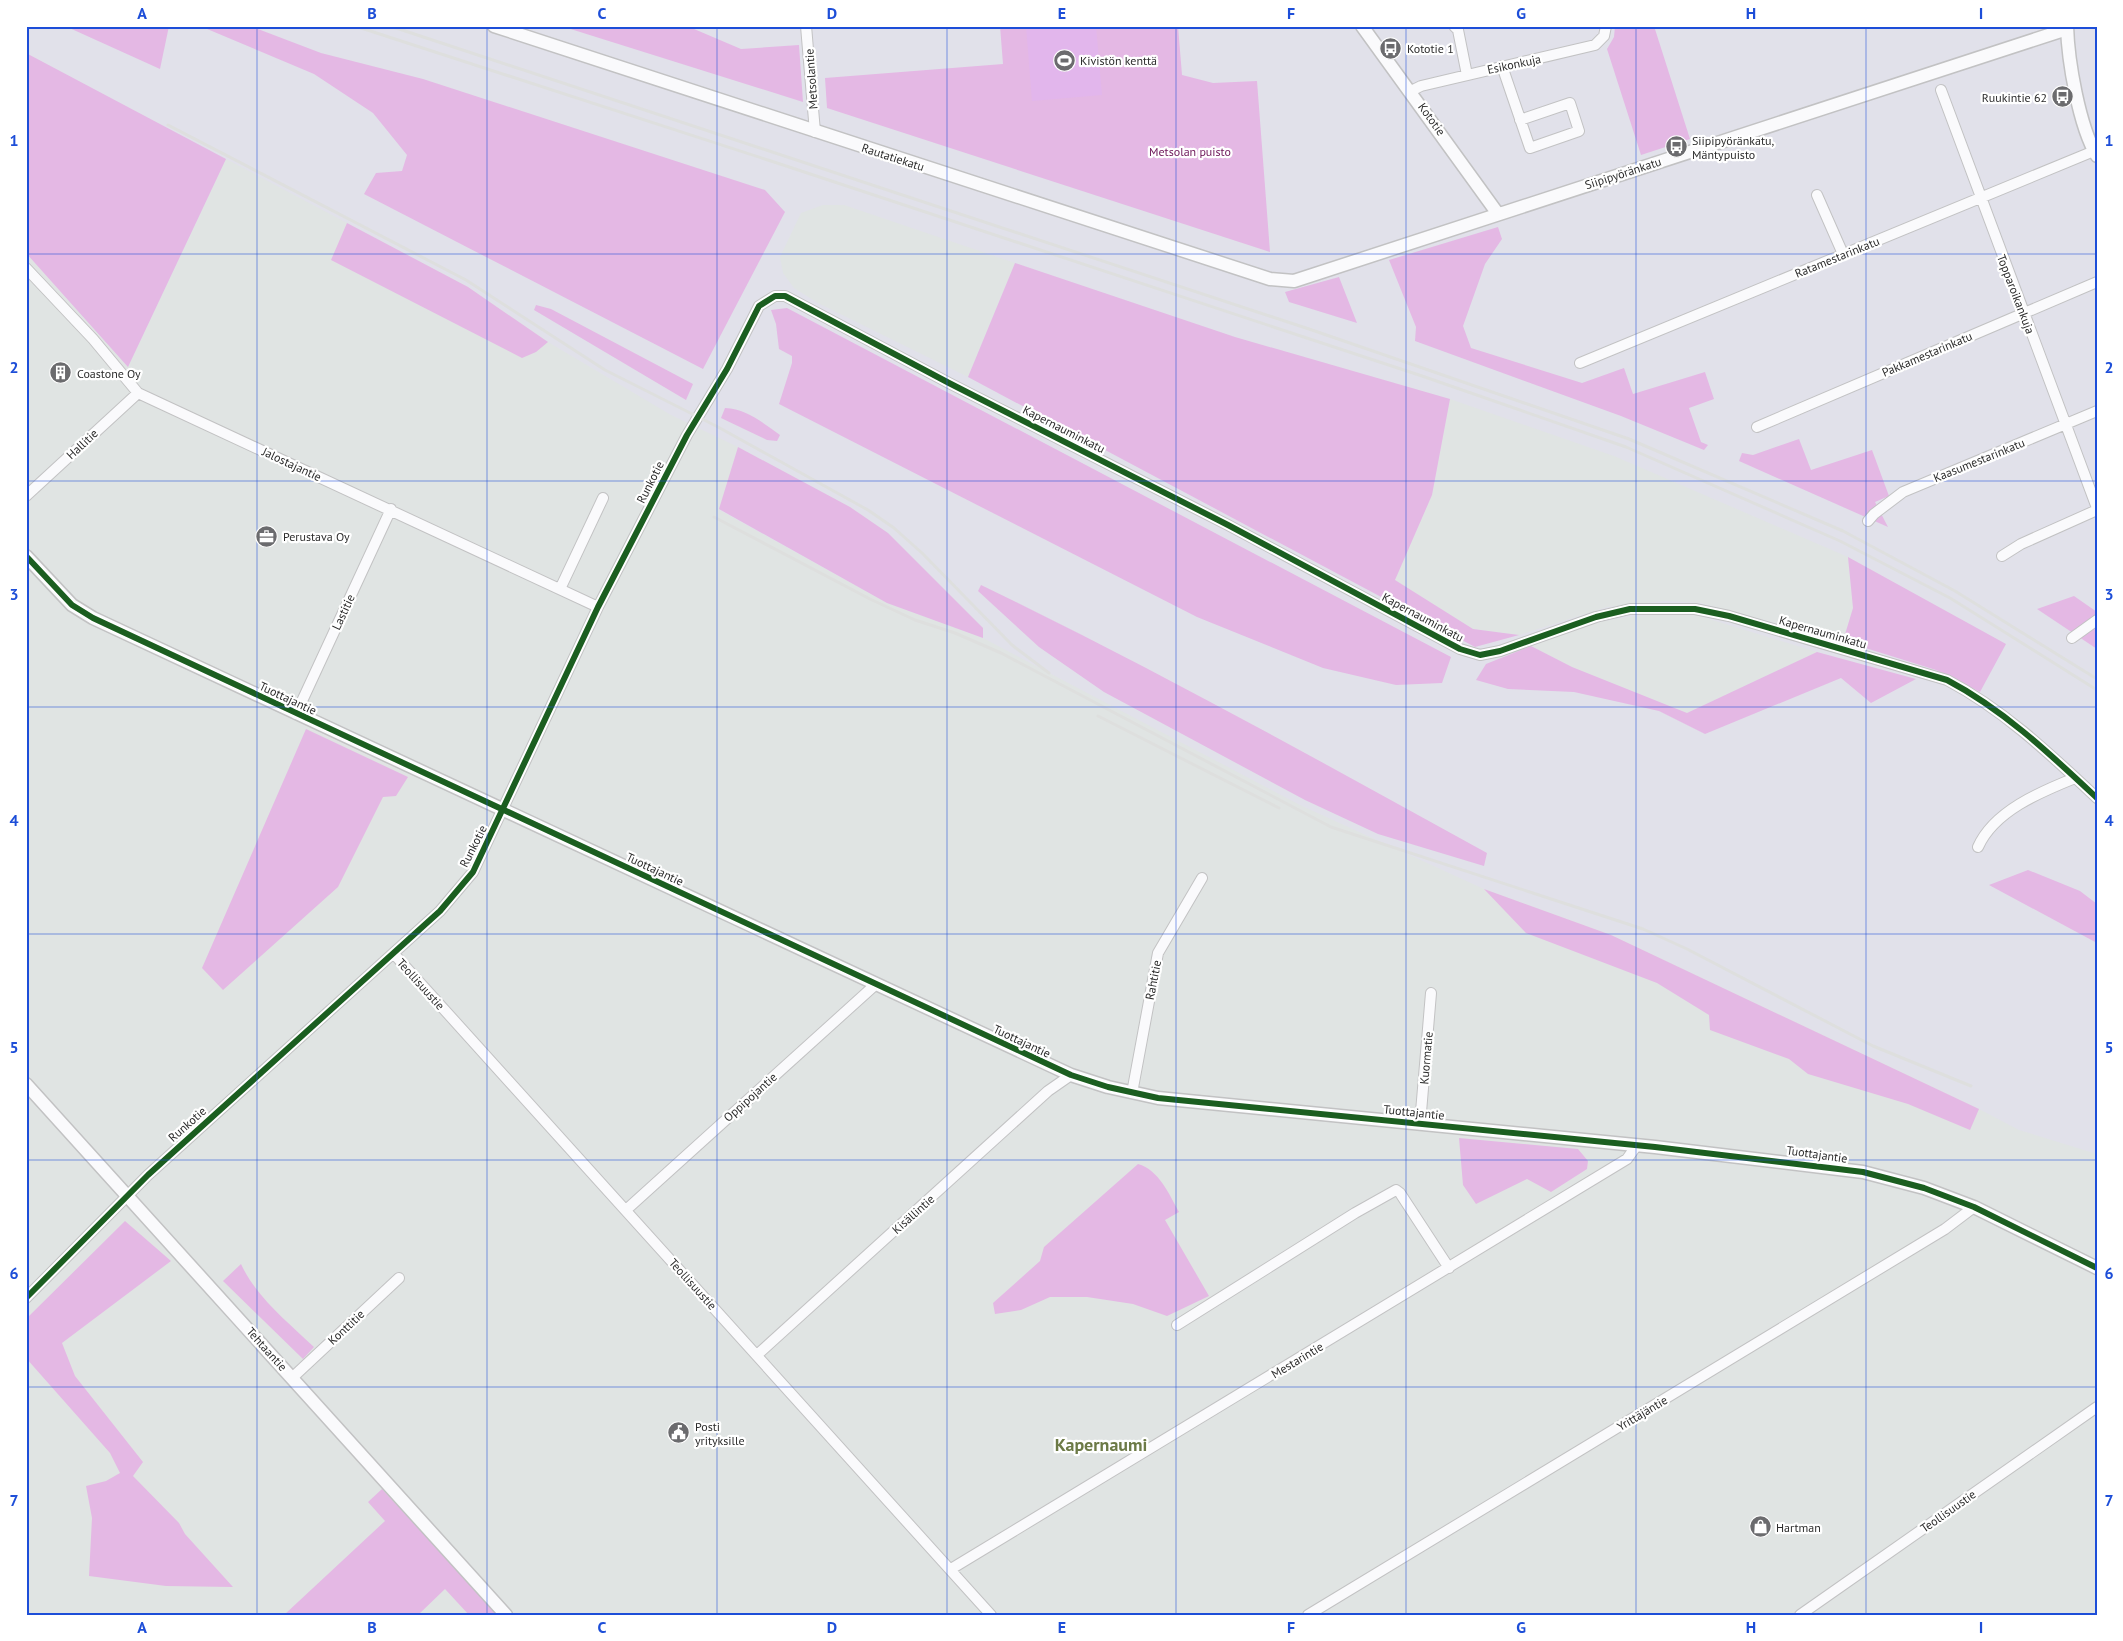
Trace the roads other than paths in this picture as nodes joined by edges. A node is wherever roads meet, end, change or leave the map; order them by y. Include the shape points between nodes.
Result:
1 (494, 26) edge
2 (806, 26) edge
3 (1362, 26) edge
4 (1454, 26) edge
5 (1606, 26) edge
6 (2069, 27) edge
7 (1502, 66) junction
8 (1467, 75) junction
9 (1411, 90) junction
10 (1941, 90) dead end
11 (1520, 120) junction
12 (815, 132) junction
13 (2095, 154) edge
14 (1817, 195) dead end
15 (1980, 198) junction
16 (1498, 214) junction
17 (1843, 254) junction
18 (26, 268) edge
19 (1294, 281) joint
20 (2097, 282) edge
21 (785, 296) joint
22 (2023, 312) junction
23 (1580, 364) dead end
24 (138, 392) junction
25 (2097, 411) edge
26 (2065, 425) junction
27 (1757, 426) dead end
28 (26, 496) edge
29 (603, 498) dead end
30 (390, 509) junction
31 (2097, 509) edge
32 (1868, 521) dead end
33 (26, 556) edge
34 (2002, 556) dead end
35 (560, 589) junction
36 (598, 607) junction
37 (2097, 620) edge
38 (2072, 638) dead end
39 (296, 714) junction
40 (2075, 778) junction
41 (2097, 798) edge
42 (503, 810) junction
43 (1978, 847) dead end
44 (1202, 878) dead end
45 (394, 954) junction
46 (875, 985) junction
47 (1431, 993) dead end
48 (1071, 1075) junction
49 (26, 1084) edge
50 (1132, 1093) junction
51 (1420, 1124) junction
52 (1637, 1145) junction
53 (127, 1195) junction
54 (1974, 1207) junction
55 (626, 1210) junction
56 (1449, 1268) junction
57 (2097, 1268) edge
58 (399, 1278) dead end
59 (26, 1298) edge
60 (1177, 1325) dead end
61 (757, 1355) junction
62 (293, 1377) junction
63 (2097, 1407) edge
64 (951, 1569) junction
65 (506, 1615) edge
66 (992, 1615) edge
67 (1308, 1615) edge
68 (1800, 1615) edge

1 - 12 street, Rautatiekatu
2 - 12 street, Metsolantie
3 - 9 street, Kototie
4 - 8 street via 1458,30
5 - 7 street, Esikonkuja via 1604,36 1594,45
6 - 13 street via 2071,72
6 - 16 street, Siipipyöränkatu
7 - 8 street, Esikonkuja
7 - 11 street
8 - 9 street, Esikonkuja
9 - 16 street, Kototie
10 - 15 street, Topparoikankuja
11 - 11 street via 1530,148 1579,131 1570,103
12 - 19 street, Rautatiekatu via 1270,279
13 - 15 street, Ratamestarinkatu
14 - 17 street
15 - 17 street, Ratamestarinkatu
15 - 22 street, Topparoikankuja
16 - 19 street, Siipipyöränkatu
17 - 23 street, Ratamestarinkatu
18 - 24 street, Jalostajantie
20 - 22 street, Pakkamestarinkatu
21 - 36 street, Runkotie via 775,296 759,306 727,369 687,435
21 - 40 street, Kapernauminkatu via 1460,649 1480,655 1500,651 1596,617 1630,610 1695,609 1729,616 1947,680 1995,709
22 - 26 street, Topparoikankuja
22 - 27 street, Pakkamestarinkatu
24 - 28 street, Hallitie
24 - 30 street, Jalostajantie
25 - 26 street, Kaasumestarinkatu
26 - 31 street, Topparoikankuja
26 - 32 street, Kaasumestarinkatu via 1902,492
29 - 35 street
30 - 35 street, Jalostajantie
30 - 39 street, Lastitie
31 - 34 street
33 - 39 street, Tuottajantie via 72,605 93,618
35 - 36 street, Jalostajantie
36 - 42 street, Runkotie
37 - 38 street
39 - 42 street, Tuottajantie
40 - 41 street, Kapernauminkatu
40 - 43 street via 2038,795 1997,820 1984,834
42 - 45 street, Runkotie via 473,872 457,894
42 - 46 street, Tuottajantie
44 - 50 street, Rahtitie via 1158,954
45 - 53 street, Runkotie
45 - 55 street, Teollisuustie
46 - 48 street, Tuottajantie
46 - 55 street, Oppipojantie
47 - 51 street, Kuormatie
48 - 50 street, Tuottajantie
48 - 61 street, Kisällintie via 1048,1091
49 - 53 street, Tehtaantie
50 - 51 street, Tuottajantie
51 - 52 street, Tuottajantie
52 - 54 street, Tuottajantie via 1862,1172 1924,1188
52 - 56 street, Mestarintie via 1627,1160
53 - 59 street, Runkotie
53 - 62 street, Tehtaantie
54 - 57 street, Tuottajantie
54 - 67 street, Yrittäjäntie via 1945,1229
55 - 61 street, Teollisuustie
56 - 60 street via 1396,1190
56 - 64 street, Mestarintie
58 - 62 street, Konttitie
61 - 64 street, Teollisuustie
62 - 65 street, Tehtaantie
63 - 68 street, Teollisuustie
64 - 66 street, Teollisuustie

